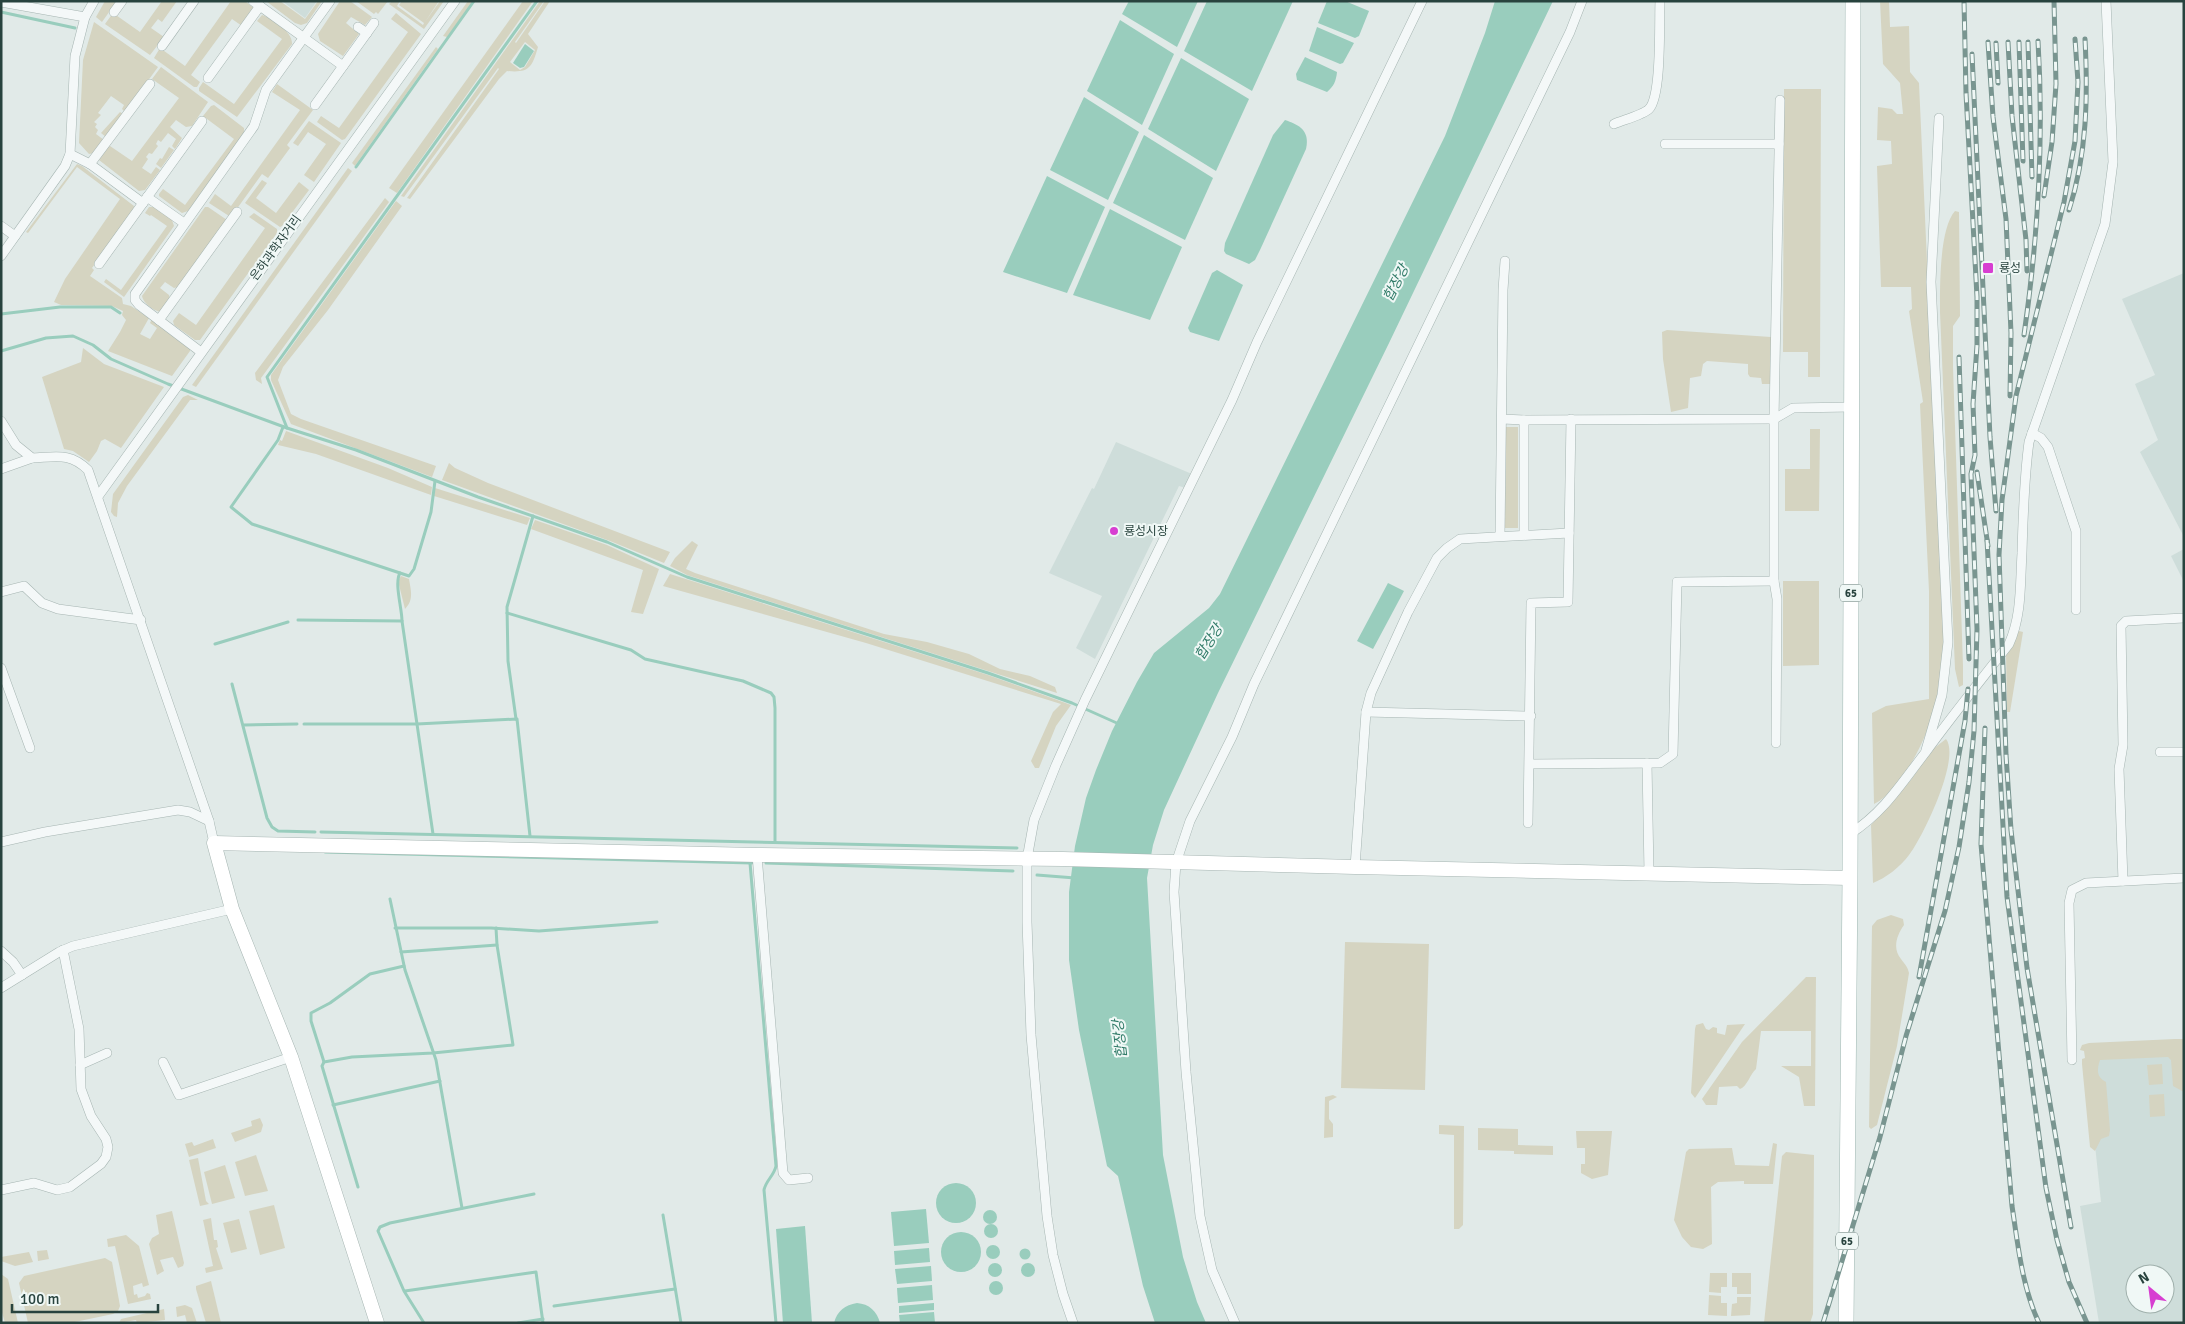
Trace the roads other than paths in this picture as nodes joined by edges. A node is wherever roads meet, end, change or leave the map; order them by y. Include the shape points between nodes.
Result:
1 (94, 1) edge
2 (122, 1) edge
3 (194, 1) edge
4 (330, 1) edge
5 (455, 1) edge
6 (1422, 1) edge
7 (1582, 1) edge
8 (1660, 1) edge
9 (1853, 1) edge
10 (2106, 1) edge
11 (1, 2) edge
12 (256, 4) edge
13 (114, 12) dead end
14 (85, 17) junction
15 (374, 22) dead end
16 (358, 27) dead end
17 (367, 33) junction
18 (304, 38) junction
19 (162, 46) dead end
20 (343, 66) junction
21 (208, 78) dead end
22 (150, 84) dead end
23 (1780, 100) dead end
24 (315, 105) dead end
25 (1939, 118) dead end
26 (202, 121) dead end
27 (1614, 124) dead end
28 (1665, 144) dead end
29 (1779, 144) junction
30 (70, 154) junction
31 (90, 164) junction
32 (145, 200) junction
33 (237, 212) dead end
34 (184, 223) junction
35 (1, 226) edge
36 (15, 236) junction
37 (1, 256) edge
38 (1505, 261) dead end
39 (99, 264) dead end
40 (159, 320) junction
41 (201, 352) junction
42 (1851, 407) junction
43 (1571, 419) junction
44 (1774, 419) junction
45 (1502, 420) junction
46 (1524, 420) junction
47 (1, 421) edge
48 (2032, 433) junction
49 (32, 458) junction
50 (1, 469) edge
51 (99, 495) junction
52 (1570, 533) junction
53 (1524, 535) junction
54 (1500, 536) junction
55 (1774, 581) junction
56 (1, 592) edge
57 (2076, 610) dead end
58 (2184, 618) edge
59 (141, 620) junction
60 (1, 668) edge
61 (1366, 712) junction
62 (1531, 716) junction
63 (1776, 743) dead end
64 (30, 748) dead end
65 (1925, 752) junction
66 (2160, 752) dead end
67 (2184, 752) edge
68 (1530, 764) junction
69 (1647, 764) junction
70 (209, 821) junction
71 (1528, 823) dead end
72 (1850, 834) junction
73 (1, 842) edge
74 (214, 843) junction
75 (757, 855) junction
76 (1027, 859) junction
77 (1171, 863) junction
78 (1355, 867) junction
79 (1649, 873) junction
80 (1850, 878) junction
81 (2184, 878) edge
82 (2123, 881) junction
83 (232, 909) junction
84 (63, 950) junction
85 (1, 951) edge
86 (22, 975) junction
87 (1, 988) edge
88 (108, 1053) dead end
89 (291, 1057) junction
90 (2072, 1060) dead end
91 (163, 1062) dead end
92 (80, 1065) junction
93 (808, 1178) dead end
94 (1, 1190) edge
95 (377, 1323) edge
96 (1073, 1323) edge
97 (1235, 1323) edge
98 (1846, 1323) edge

1 - 14 street
2 - 13 street
3 - 19 street
4 - 18 street
5 - 41 street, 은하과학자거리
6 - 76 street via 1079,712 1037,812
7 - 77 street
8 - 27 street via 1654,101 1645,112
9 - 42 main road, 65
10 - 48 street via 2113,162 2105,224
11 - 14 street
12 - 18 street
12 - 21 street
14 - 30 street via 75,56
15 - 17 street
16 - 17 street
17 - 20 street
18 - 20 street
18 - 34 street via 266,90 254,126
20 - 24 street
22 - 31 street
23 - 29 street
25 - 65 street via 1931,282 1947,650 1942,694
26 - 32 street
28 - 29 street
29 - 44 street
30 - 31 street
30 - 36 street via 65,166
31 - 32 street
32 - 34 street
32 - 39 street
33 - 40 street
34 - 40 street via 134,294 139,305
35 - 36 street
36 - 37 street
38 - 45 street
40 - 41 street
41 - 51 street, 은하과학자거리
42 - 44 street via 1793,408
42 - 72 main road, 65
43 - 44 street
43 - 46 street
43 - 52 street
44 - 55 street
45 - 46 street
45 - 54 street
46 - 53 street
47 - 49 street via 16,445
48 - 57 street via 2048,447 2072,514 2076,531
48 - 65 street via 2025,474 2020,605 2016,629 2009,644
49 - 50 street
49 - 51 street via 70,457 78,460 88,470
51 - 59 street
52 - 53 street
52 - 62 street via 1568,602 1531,603
53 - 54 street
54 - 61 street via 1460,538 1437,558 1408,612
55 - 63 street via 1777,599
55 - 69 street via 1677,582 1673,754 1660,763
56 - 59 street via 24,586 42,602 58,609
58 - 82 street via 2126,621 2121,626 2123,745 2119,769
59 - 70 street
60 - 64 street
61 - 62 street
61 - 78 street
62 - 68 street
65 - 72 street via 1875,817
66 - 67 street
68 - 69 street
68 - 71 street
69 - 79 street
70 - 73 street via 178,810
70 - 74 street
72 - 80 main road, 65
74 - 75 street
74 - 83 street
75 - 76 street
75 - 93 street via 783,1173 789,1180
76 - 77 street
76 - 96 street via 1031,1035 1042,1166 1053,1254
77 - 78 street
77 - 97 street via 1200,1216 1212,1270
78 - 79 street
79 - 80 street
80 - 98 main road, 65
81 - 82 street
82 - 90 street via 2086,883 2072,890 2070,895
83 - 84 street
83 - 89 street
84 - 86 street
84 - 92 street via 79,1030
85 - 86 street
86 - 87 street
88 - 92 street
89 - 91 street via 179,1095
89 - 95 street
92 - 94 street via 81,1089 91,1116 106,1139 106,1157 70,1187 57,1190 34,1183

